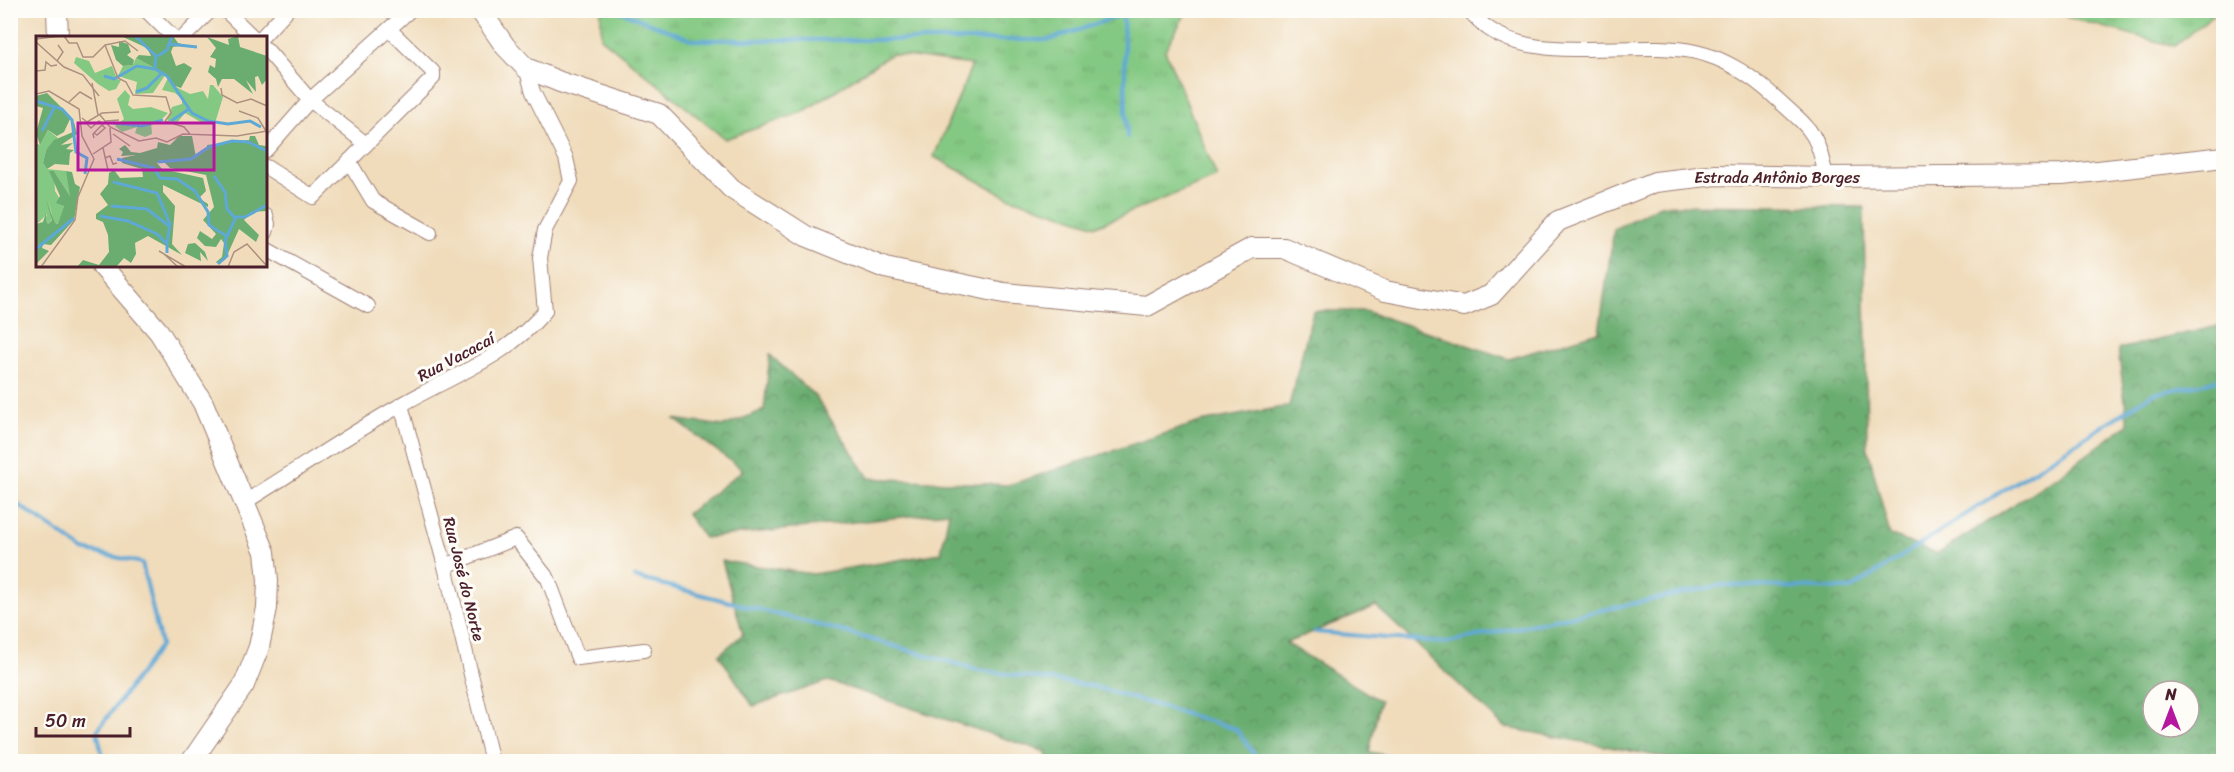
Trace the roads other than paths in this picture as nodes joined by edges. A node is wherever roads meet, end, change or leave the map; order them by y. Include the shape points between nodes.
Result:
1 (57, 10) edge
2 (146, 10) edge
3 (211, 10) edge
4 (225, 10) edge
5 (287, 10) edge
6 (480, 10) edge
7 (1469, 10) edge
8 (410, 11) edge
9 (390, 30) junction
10 (58, 36) edge
11 (172, 36) edge
12 (185, 36) edge
13 (252, 36) edge
14 (263, 36) edge
15 (267, 51) edge
16 (526, 68) junction
17 (310, 100) junction
18 (366, 144) junction
19 (267, 149) edge
20 (2223, 157) edge
21 (349, 160) junction
22 (267, 168) edge
23 (1826, 177) junction
24 (430, 233) dead end
25 (267, 250) edge
26 (103, 267) edge
27 (368, 306) dead end
28 (401, 405) junction
29 (245, 502) junction
30 (446, 566) junction
31 (644, 650) dead end
32 (191, 762) edge
33 (492, 762) edge

1 - 10 street
2 - 11 street
3 - 12 street
4 - 13 street
5 - 14 street
6 - 16 street, Estrada Antônio Borges
7 - 23 street via 1489,30 1514,41 1542,47 1696,52 1735,67 1753,77 1812,132 1820,144
8 - 9 street
9 - 17 street
9 - 18 street via 435,75
15 - 17 street
16 - 23 street, Estrada Antônio Borges via 659,114 732,189 806,236 885,268 1004,293 1147,306 1252,248 1284,248 1385,291 1464,306 1491,295 1558,221 1655,182 1716,175
16 - 28 street, Rua Vacacaí via 533,92 566,158 571,181 545,230 540,258 545,311 530,329 490,360
17 - 18 street
17 - 19 street
18 - 21 street
20 - 23 street, Estrada Antônio Borges via 2062,175
21 - 22 street via 313,197
21 - 24 street via 373,201
25 - 27 street
26 - 29 street via 159,332 203,403
28 - 29 street, Rua Vacacaí
28 - 30 street, Rua José do Norte
29 - 32 street via 265,552 268,580 259,647 244,685
30 - 31 street via 516,538 549,579 578,658
30 - 33 street, Rua José do Norte

